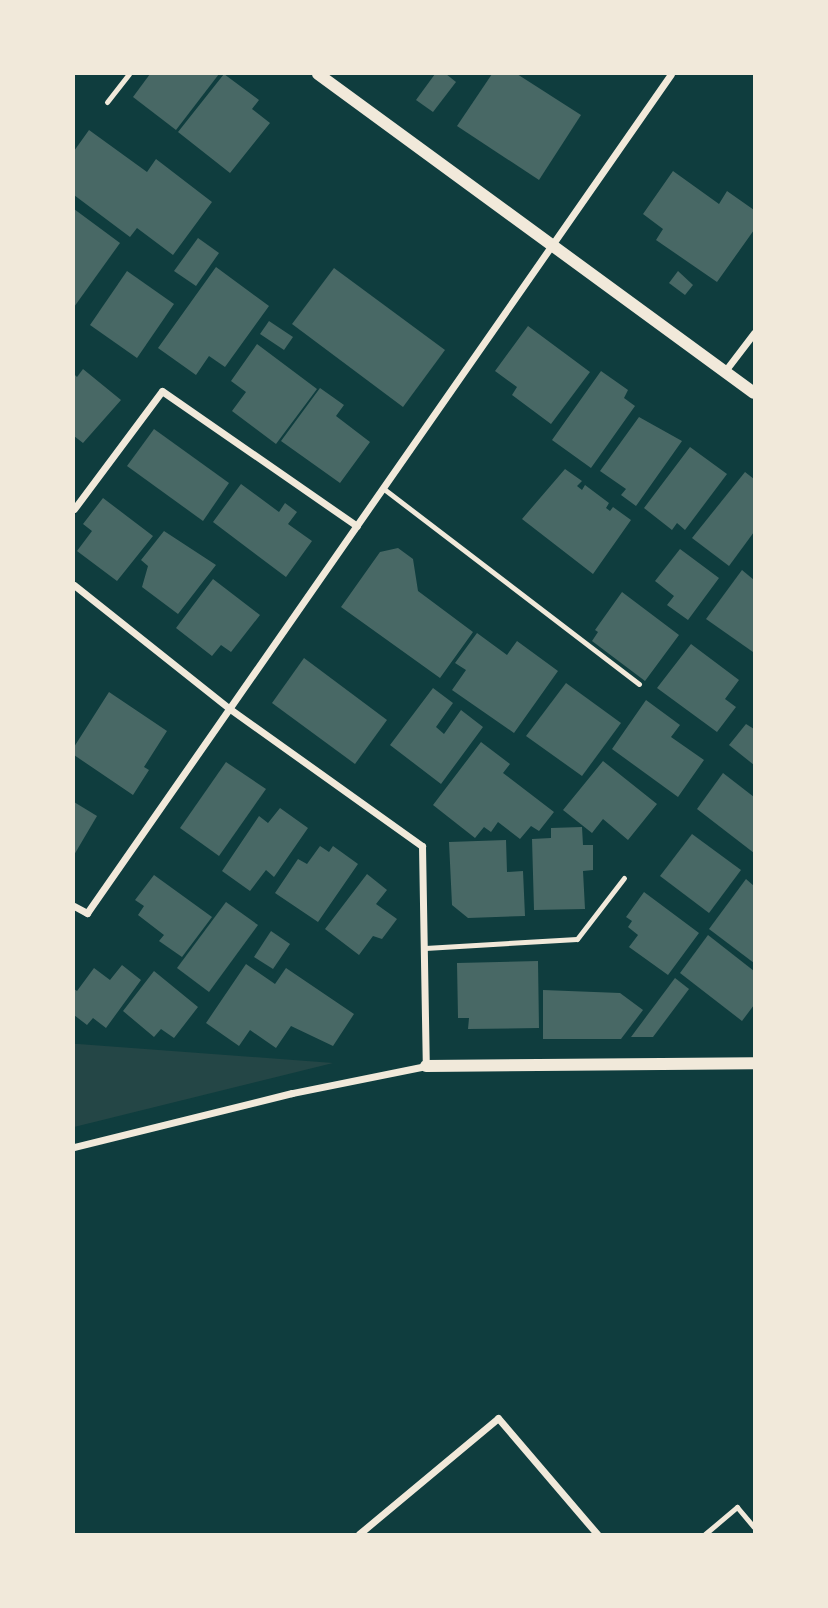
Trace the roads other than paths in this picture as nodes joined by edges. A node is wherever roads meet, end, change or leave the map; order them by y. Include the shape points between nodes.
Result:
1 (129, 74) edge
2 (318, 74) edge
3 (671, 74) edge
4 (107, 102) dead end
5 (551, 246) junction
6 (754, 333) edge
7 (725, 371) junction
8 (754, 393) edge
9 (384, 489) junction
10 (74, 509) edge
11 (357, 526) junction
12 (74, 585) edge
13 (639, 684) dead end
14 (230, 709) junction
15 (624, 878) dead end
16 (74, 906) edge
17 (425, 948) junction
18 (754, 1062) edge
19 (426, 1066) junction
20 (74, 1147) edge
21 (754, 1527) edge
22 (359, 1535) edge
23 (597, 1535) edge
24 (705, 1535) edge

1 - 4 lane
2 - 5 street
3 - 5 street
5 - 7 street
5 - 9 street
6 - 7 street
7 - 8 street
9 - 11 street
9 - 13 lane
10 - 11 street via 162,391
11 - 14 street
12 - 14 street
14 - 16 street via 87,913
14 - 17 street via 422,846
15 - 17 lane via 577,939
17 - 19 street
18 - 19 street
19 - 20 street via 292,1093
21 - 24 lane via 737,1507
22 - 23 street via 498,1418

